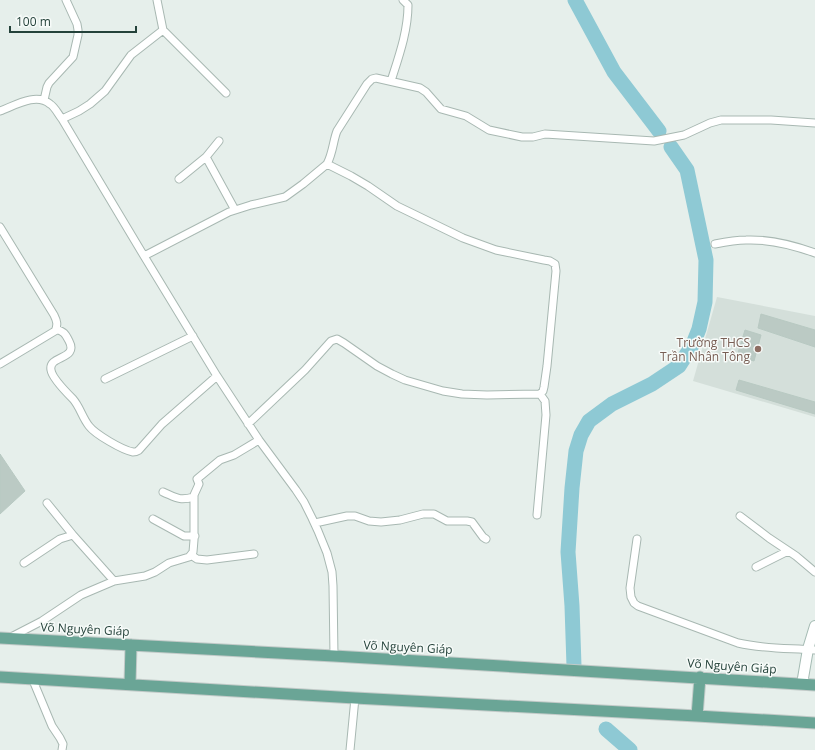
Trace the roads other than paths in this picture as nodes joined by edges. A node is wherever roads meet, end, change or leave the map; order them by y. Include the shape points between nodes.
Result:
1 (66, 0) edge
2 (158, 0) edge
3 (403, 0) edge
4 (163, 30) junction
5 (391, 81) junction
6 (226, 93) dead end
7 (44, 100) junction
8 (0, 111) edge
9 (62, 118) junction
10 (815, 123) edge
11 (219, 141) dead end
12 (206, 157) junction
13 (327, 164) junction
14 (179, 179) dead end
15 (235, 210) junction
16 (0, 227) edge
17 (715, 244) dead end
18 (815, 253) edge
19 (144, 256) junction
20 (56, 328) junction
21 (193, 336) junction
22 (1, 361) edge
23 (217, 376) junction
24 (105, 379) dead end
25 (540, 394) junction
26 (248, 424) junction
27 (259, 440) junction
28 (163, 492) dead end
29 (194, 497) junction
30 (47, 503) dead end
31 (537, 515) dead end
32 (740, 516) dead end
33 (153, 519) dead end
34 (315, 523) junction
35 (73, 535) junction
36 (194, 536) junction
37 (486, 539) dead end
38 (637, 539) dead end
39 (788, 551) junction
40 (254, 554) dead end
41 (191, 555) junction
42 (24, 562) dead end
43 (756, 567) dead end
44 (815, 572) edge
45 (114, 582) junction
46 (815, 626) edge
47 (5, 638) edge
48 (131, 645) junction
49 (811, 649) edge
50 (334, 656) junction
51 (0, 676) edge
52 (700, 677) junction
53 (32, 678) junction
54 (130, 684) junction
55 (802, 684) junction
56 (815, 685) edge
57 (355, 698) junction
58 (697, 716) junction
59 (815, 723) edge
60 (62, 750) edge
61 (350, 750) edge

1 - 7 street via 78,27 78,35 71,60 49,83
2 - 4 street
3 - 5 street via 408,5 408,18
4 - 6 street
4 - 9 street via 131,55 105,91 90,104
5 - 10 street via 420,88 440,109 466,116 488,130 522,137 545,134 654,141 684,135 721,120
5 - 13 street via 376,78 368,84 337,130
7 - 8 street via 33,99
7 - 9 street via 54,107
9 - 19 street
11 - 12 street
12 - 14 street
12 - 15 street
13 - 15 street via 285,197
13 - 25 street via 368,186 397,206 463,238 489,248 555,264 547,366 543,391
15 - 19 street
16 - 20 street via 54,315 57,321
17 - 18 street via 747,240 774,241
19 - 21 street
20 - 22 street via 54,332
20 - 23 street via 65,333 72,348 51,365 51,372 77,405 90,427 126,450 139,450 162,424
21 - 23 street
21 - 24 street
23 - 26 street
25 - 26 street via 480,395 444,391 392,374 337,339 331,341 305,370
25 - 31 street via 545,401 546,415
26 - 27 street
27 - 29 street via 209,468 197,479 199,484
27 - 34 street via 300,496
28 - 29 street via 184,500
29 - 36 street
30 - 35 street
32 - 39 street
33 - 36 street via 184,536
34 - 37 street via 347,516 381,522 434,514 447,521 472,522
34 - 50 street via 332,572
35 - 42 street via 60,539
35 - 45 street
36 - 41 street
38 - 49 street via 630,588 631,597 638,606 738,643 766,648
39 - 43 street
39 - 44 street
40 - 41 street via 201,560
41 - 45 street via 145,576
45 - 47 street via 81,595 42,621
46 - 49 street
47 - 48 main road, Võ Nguyên Giáp
48 - 50 main road, Võ Nguyên Giáp
48 - 54 main road
49 - 55 street
50 - 52 main road, Võ Nguyên Giáp
51 - 53 main road
52 - 55 main road, Võ Nguyên Giáp
52 - 58 main road
53 - 54 main road
53 - 60 street via 52,726 63,744
54 - 57 main road
55 - 56 main road, Võ Nguyên Giáp
57 - 58 main road
57 - 61 street
58 - 59 main road

